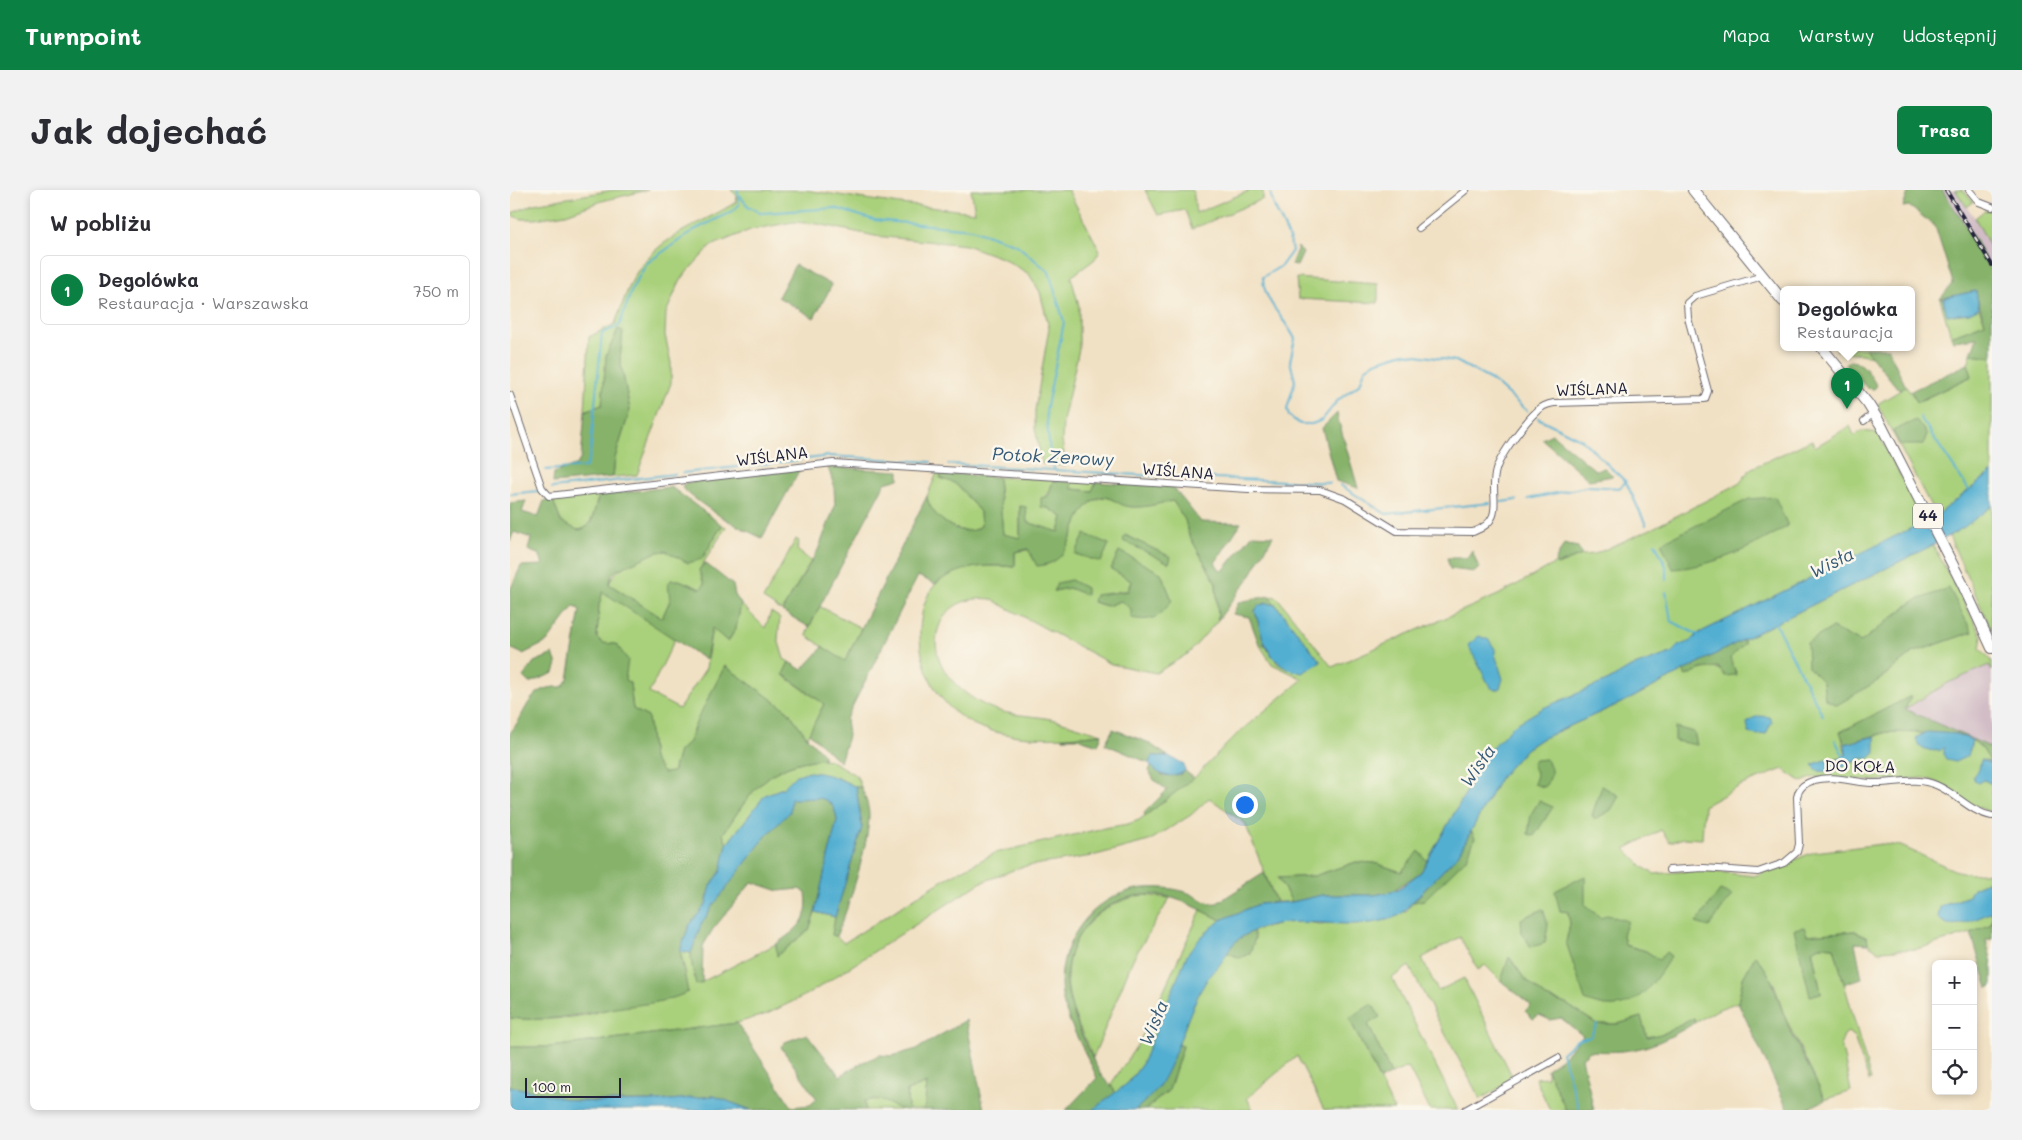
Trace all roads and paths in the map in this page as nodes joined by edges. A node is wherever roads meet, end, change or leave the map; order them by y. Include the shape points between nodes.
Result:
1 (1466, 190) edge
2 (1693, 190) edge
3 (1969, 190) edge
4 (1992, 208) edge
5 (1419, 228) dead end
6 (1762, 274) junction
7 (1780, 296) edge
8 (1824, 351) edge
9 (510, 394) edge
10 (1874, 413) junction
11 (1864, 421) dead end
12 (1992, 648) edge
13 (1992, 816) edge
14 (1669, 870) dead end
15 (1558, 1058) dead end
16 (1465, 1110) edge

1 - 5 street
2 - 6 main road
3 - 4 street via 1979,202
6 - 7 main road
6 - 9 street, WIŚLANA via 1690,299 1687,303 1688,318 1708,391 1705,399 1554,403 1537,410 1498,463 1495,513 1485,527 1474,532 1397,531 1354,504 1320,490 1248,489 833,463 549,496 542,488
8 - 10 main road, 44
10 - 11 street
10 - 12 main road, 44
13 - 14 street, DO KOŁA via 1972,808 1935,784 1816,779 1798,790 1800,844 1797,852 1784,863 1758,872 1724,868
15 - 16 street

